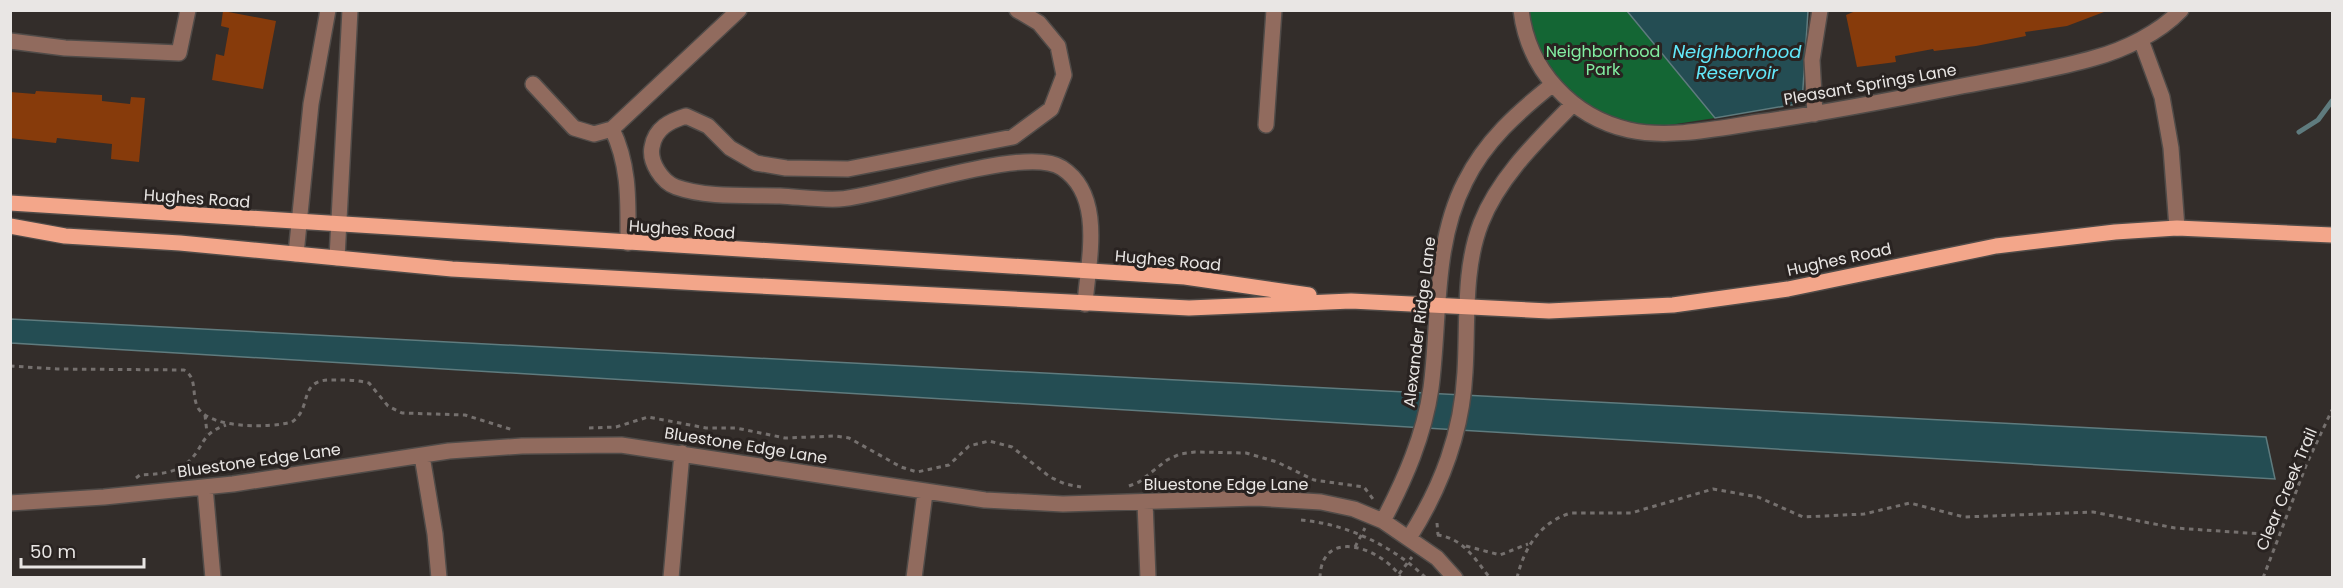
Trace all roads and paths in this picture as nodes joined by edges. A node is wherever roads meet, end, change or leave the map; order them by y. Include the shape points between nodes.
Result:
1 (188, 10) edge
2 (328, 10) edge
3 (350, 10) edge
4 (740, 10) edge
5 (1017, 10) edge
6 (1274, 10) edge
7 (1521, 10) edge
8 (1820, 10) edge
9 (2181, 10) edge
10 (2140, 40) junction
11 (10, 41) edge
12 (533, 84) dead end
13 (1562, 94) junction
14 (1815, 114) junction
15 (1266, 126) dead end
16 (612, 129) junction
17 (10, 203) edge
18 (298, 223) junction
19 (339, 225) junction
20 (10, 226) edge
21 (2177, 228) junction
22 (2332, 235) edge
23 (628, 243) junction
24 (296, 254) junction
25 (337, 258) junction
26 (1088, 272) junction
27 (1351, 302) junction
28 (1085, 304) junction
29 (1439, 306) junction
30 (1468, 306) junction
31 (10, 366) edge
32 (2332, 410) edge
33 (205, 415) junction
34 (228, 424) junction
35 (579, 429) dead end
36 (517, 430) dead end
37 (207, 433) junction
38 (682, 453) junction
39 (422, 456) junction
40 (132, 480) dead end
41 (205, 487) junction
42 (1091, 488) dead end
43 (1119, 488) dead end
44 (925, 493) junction
45 (1145, 502) junction
46 (10, 503) edge
47 (1377, 519) junction
48 (1301, 520) dead end
49 (2277, 535) junction
50 (1414, 541) junction
51 (1530, 544) junction
52 (1464, 546) junction
53 (213, 578) edge
54 (439, 578) edge
55 (671, 578) edge
56 (914, 578) edge
57 (1148, 578) edge
58 (1320, 578) edge
59 (1401, 578) edge
60 (1426, 578) edge
61 (1455, 578) edge
62 (1490, 578) edge
63 (1516, 578) edge
64 (2263, 578) edge

1 - 11 street via 179,53 65,48
2 - 18 street via 311,104
3 - 19 street
4 - 16 street
5 - 26 street via 1039,22 1058,46 1064,75 1051,109 1013,136 848,169 786,168 756,163 730,148 708,126 686,116 669,121 657,133 651,149 657,172 675,187 711,193 840,199 1019,162 1061,167 1080,184 1089,205
6 - 15 street
7 - 13 street via 1533,51
8 - 14 street via 1812,60
9 - 10 street, Pleasant Springs Lane
10 - 14 street, Pleasant Springs Lane via 2096,58 2039,72
10 - 21 street via 2162,97 2171,148
12 - 16 street via 574,128 594,134
13 - 14 street, Pleasant Springs Lane via 1596,119 1630,130 1669,133
13 - 29 street, Alexander Ridge Lane via 1494,137 1465,182 1451,214 1442,257
13 - 30 street via 1534,145 1494,197 1480,224 1470,261
16 - 23 street via 620,146 628,185
17 - 18 main road, Hughes Road
18 - 19 main road, Hughes Road
18 - 24 street
19 - 23 main road, Hughes Road
19 - 25 street
20 - 24 main road, Hughes Road via 65,236
21 - 22 main road, Hughes Road
21 - 30 main road, Hughes Road via 1996,246 1788,289 1673,305 1549,311
23 - 26 main road, Hughes Road
24 - 25 main road, Hughes Road
25 - 28 main road, Hughes Road via 464,269
26 - 27 main road, Hughes Road via 1185,278
26 - 28 street
27 - 28 main road, Hughes Road via 1189,308
27 - 29 main road, Hughes Road
29 - 30 main road, Hughes Road
29 - 47 street, Alexander Ridge Lane via 1423,426 1410,467
30 - 50 street via 1464,391 1455,438 1442,480
31 - 33 path via 184,370 190,373 198,408
32 - 49 path, Clear Creek Trail
33 - 34 path
33 - 37 path
34 - 36 path via 292,422 312,385 322,379 369,383 388,406 402,413 465,415
34 - 37 path
35 - 42 path via 616,427 648,417 785,438 836,436 849,438 917,472 949,465 969,446 989,441 1012,447 1038,469 1065,484
37 - 40 path via 184,465
38 - 39 street, Bluestone Edge Lane via 621,445 522,446
38 - 44 street, Bluestone Edge Lane
38 - 55 street
39 - 41 street, Bluestone Edge Lane
39 - 54 street
41 - 46 street, Bluestone Edge Lane
41 - 53 street
43 - 47 path via 1139,482 1180,454 1246,453 1277,462 1314,480 1364,487 1374,501
44 - 45 street, Bluestone Edge Lane via 1063,504
44 - 56 street
45 - 47 street, Bluestone Edge Lane via 1289,498 1321,502
45 - 57 street
47 - 50 street, Bluestone Edge Lane
48 - 60 path via 1331,524 1362,535
49 - 51 path via 2193,530 2093,512 1964,517 1910,503 1864,514 1803,517 1758,497 1713,489 1631,513 1571,513 1551,521
49 - 64 path, Clear Creek Trail
50 - 52 path via 1433,534
50 - 61 street, Bluestone Edge Lane
51 - 52 path via 1500,555
51 - 63 path
52 - 62 path
58 - 59 path via 1327,555 1347,546 1378,556

